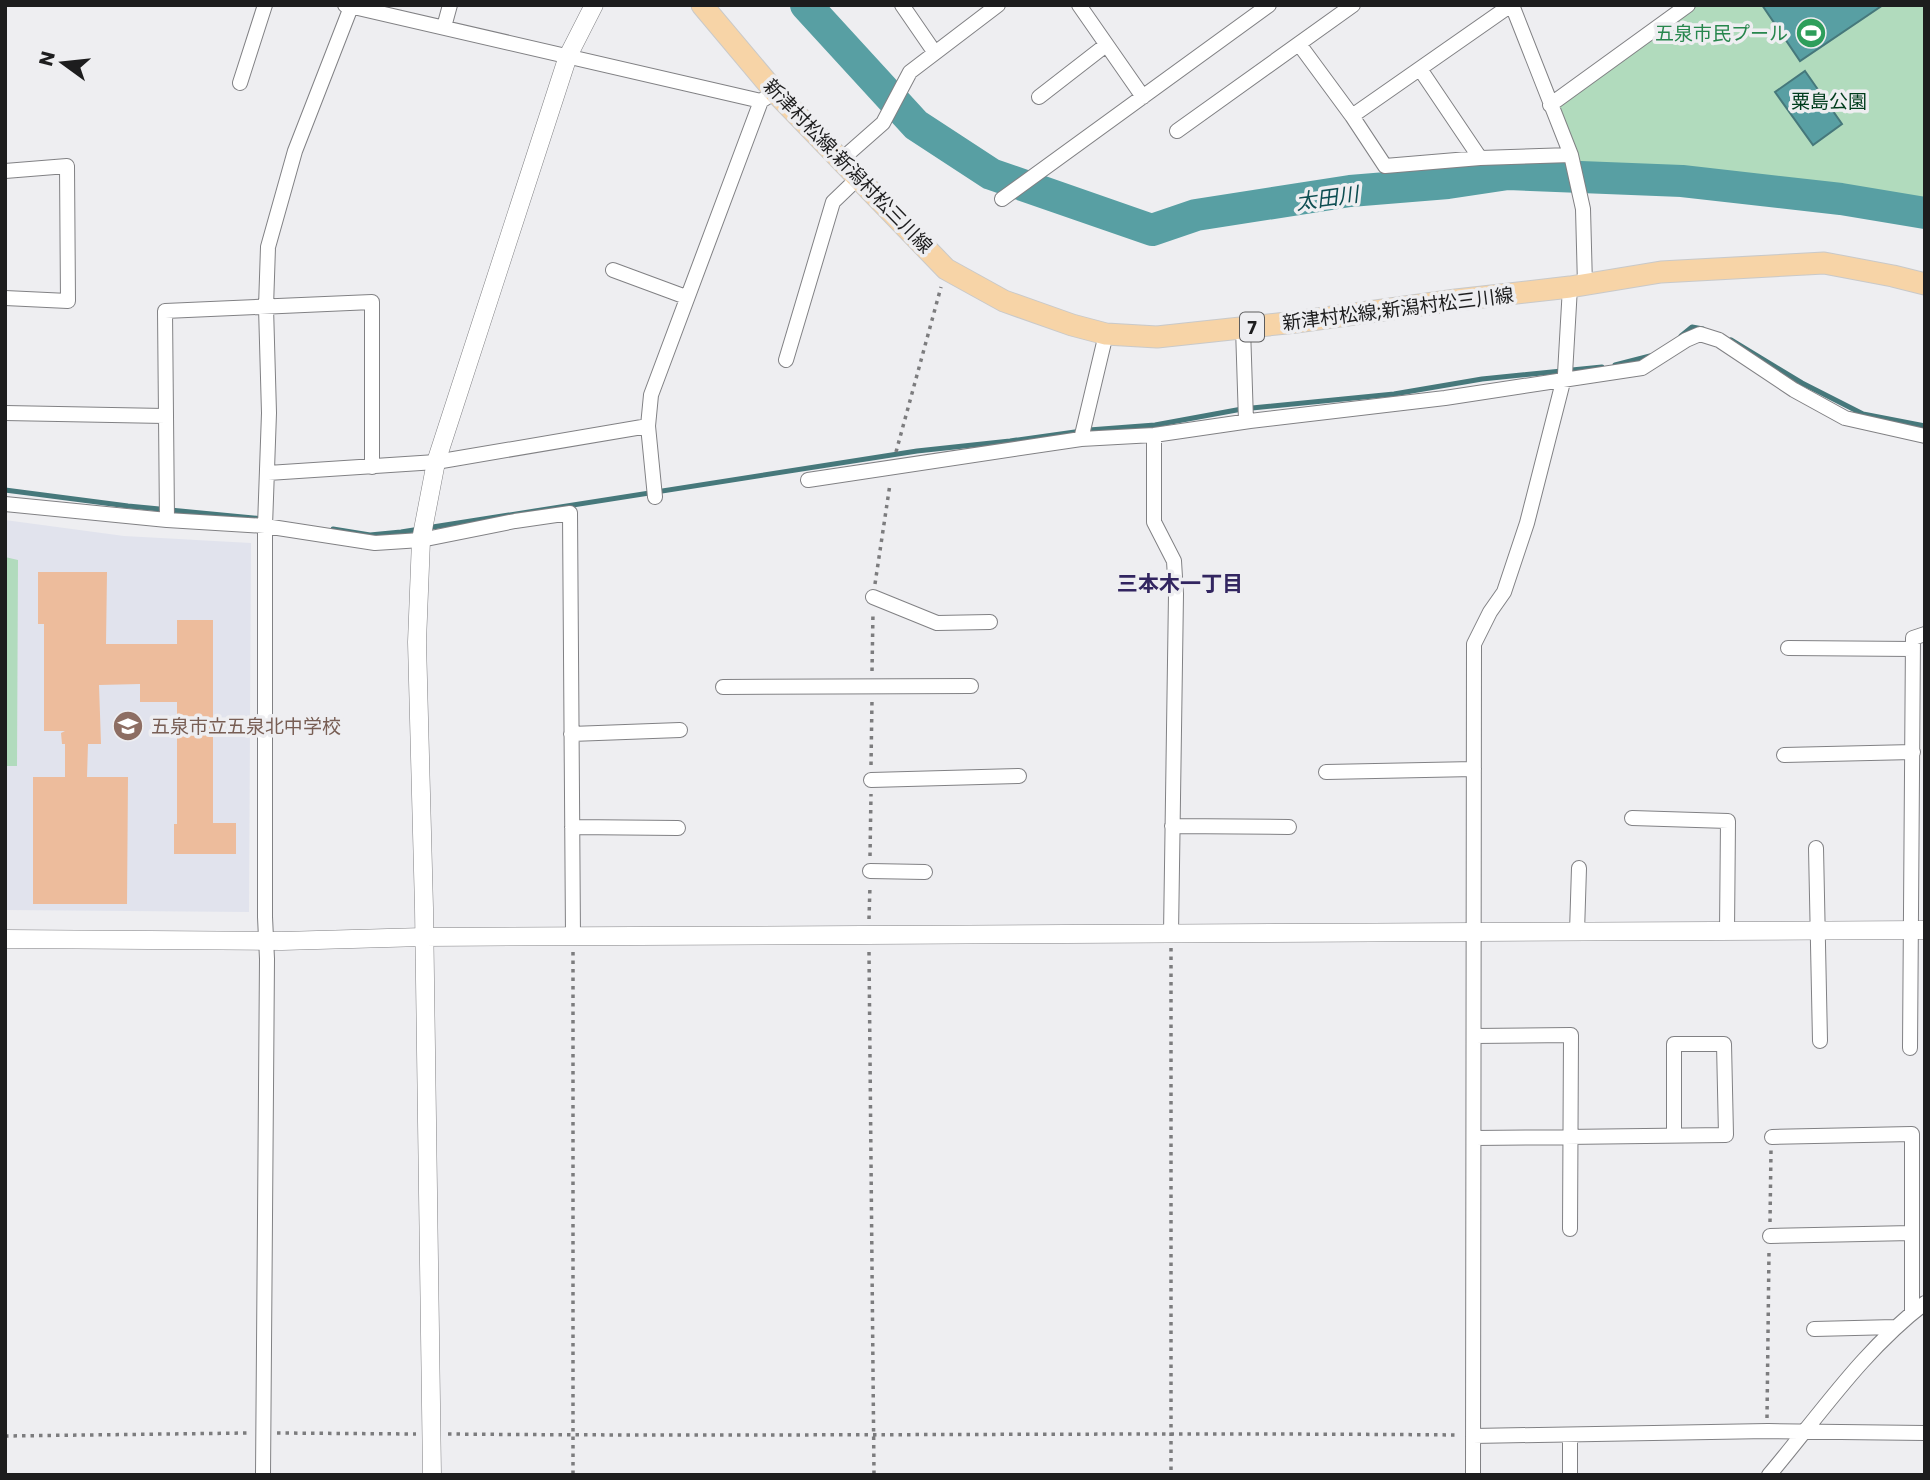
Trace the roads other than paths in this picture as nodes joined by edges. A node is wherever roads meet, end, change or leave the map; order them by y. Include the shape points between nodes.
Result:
1 (265, 5) edge
2 (450, 5) edge
3 (594, 5) edge
4 (702, 5) edge
5 (902, 5) edge
6 (1269, 5) edge
7 (1353, 5) edge
8 (1511, 5) edge
9 (1688, 5) edge
10 (355, 6) edge
11 (994, 6) edge
12 (1085, 7) edge
13 (444, 27) junction
14 (1299, 44) junction
15 (1106, 45) junction
16 (935, 52) junction
17 (568, 56) junction
18 (1420, 69) junction
19 (240, 83) dead end
20 (768, 97) junction
21 (1040, 97) dead end
22 (1143, 97) junction
23 (1550, 105) junction
24 (1352, 116) junction
25 (1177, 131) dead end
26 (1571, 155) junction
27 (1480, 158) junction
28 (841, 160) junction
29 (5, 171) edge
30 (858, 178) junction
31 (1002, 199) dead end
32 (613, 270) dead end
33 (1925, 284) edge
34 (1577, 286) junction
35 (686, 297) junction
36 (5, 298) edge
37 (266, 307) junction
38 (1243, 328) junction
39 (1106, 334) junction
40 (786, 360) dead end
41 (1563, 381) junction
42 (5, 413) edge
43 (165, 416) junction
44 (1246, 421) junction
45 (648, 426) junction
46 (1154, 435) junction
47 (1925, 436) edge
48 (1081, 439) junction
49 (436, 461) junction
50 (372, 467) junction
51 (268, 473) junction
52 (808, 480) dead end
53 (655, 497) dead end
54 (5, 504) edge
55 (167, 520) junction
56 (265, 526) junction
57 (421, 540) junction
58 (873, 597) dead end
59 (989, 622) dead end
60 (1925, 634) edge
61 (1788, 648) dead end
62 (1913, 649) junction
63 (971, 686) dead end
64 (723, 687) dead end
65 (680, 730) dead end
66 (571, 734) junction
67 (1913, 752) junction
68 (1784, 755) dead end
69 (1474, 769) junction
70 (1326, 772) dead end
71 (1019, 776) dead end
72 (871, 780) dead end
73 (1632, 818) dead end
74 (1172, 825) junction
75 (572, 827) junction
76 (1289, 827) dead end
77 (678, 828) dead end
78 (1816, 848) dead end
79 (1578, 868) dead end
80 (870, 871) dead end
81 (925, 872) dead end
82 (1918, 930) edge
83 (1727, 931) junction
84 (1819, 931) junction
85 (1474, 932) junction
86 (1577, 932) junction
87 (1171, 934) junction
88 (573, 936) junction
89 (423, 937) junction
90 (5, 939) edge
91 (266, 940) junction
92 (1474, 1036) junction
93 (1821, 1041) dead end
94 (1910, 1048) dead end
95 (1674, 1136) junction
96 (1570, 1137) junction
97 (1772, 1137) road end
98 (1474, 1139) junction
99 (1570, 1229) dead end
100 (1912, 1233) junction
101 (1770, 1236) road end
102 (1925, 1303) edge
103 (1912, 1313) junction
104 (1895, 1327) junction
105 (1814, 1329) dead end
106 (1805, 1432) junction
107 (1925, 1433) edge
108 (1473, 1436) junction
109 (1570, 1436) junction
110 (263, 1475) edge
111 (432, 1475) edge
112 (1473, 1475) edge
113 (1570, 1475) edge
114 (1769, 1475) edge

1 - 19 street
2 - 13 street
3 - 17 street
4 - 20 main road, 新津村松線;新潟村松三川線 / 7
5 - 16 street
6 - 22 street
7 - 14 street
8 - 18 street
8 - 23 street
9 - 23 street
10 - 13 street
10 - 37 street via 295,151 268,247
11 - 16 street
12 - 15 street
13 - 17 street
14 - 24 street
14 - 25 street
15 - 21 street
15 - 22 street
16 - 28 street via 910,72 883,123
17 - 20 street
17 - 49 street
18 - 24 street
18 - 27 street
20 - 28 main road, 新津村松線;新潟村松三川線 / 7
20 - 35 street
22 - 31 street
23 - 26 street
24 - 27 street via 1385,166
26 - 27 street
26 - 34 street via 1583,209
28 - 30 main road, 新津村松線;新潟村松三川線 / 7
29 - 36 street via 67,166 68,301
30 - 39 main road, 新津村松線;新潟村松三川線 / 7 via 946,269 1003,301
30 - 40 street via 833,202
32 - 35 street
33 - 34 main road, 新津村松線;新潟村松三川線 / 7 via 1824,263 1661,272
34 - 38 main road, 新津村松線;新潟村松三川線 / 7
34 - 41 street
35 - 45 street via 651,395
37 - 43 street via 165,311
37 - 50 street via 372,302
37 - 51 street
38 - 39 main road, 新津村松線;新潟村松三川線 / 7 via 1157,337
38 - 44 street
39 - 48 street
41 - 44 street
41 - 47 street via 1642,368 1700,334 1719,340 1845,418
41 - 69 street via 1527,523 1504,592 1474,644
42 - 43 street
43 - 55 street
44 - 46 street
45 - 49 street
45 - 53 street
46 - 48 street
46 - 74 street via 1154,522 1174,561 1176,594
48 - 52 street
49 - 50 street
49 - 57 street
50 - 51 street
51 - 56 street
54 - 55 street
55 - 56 street
56 - 57 street via 375,543
56 - 91 street
57 - 66 street via 570,513
57 - 89 street via 417,642
58 - 59 street via 937,623
60 - 62 street via 1913,638
61 - 62 street
62 - 67 street
63 - 64 street
65 - 66 street
66 - 75 street
67 - 68 street
67 - 82 street
69 - 70 street
69 - 85 street
71 - 72 street
73 - 83 street via 1728,821
74 - 76 street
74 - 87 street
75 - 77 street
75 - 88 street
78 - 84 street
79 - 86 street
80 - 81 street
82 - 84 street
82 - 94 street
83 - 84 street
83 - 86 street
84 - 93 street
85 - 86 street
85 - 87 street
85 - 92 street
87 - 88 street
88 - 89 street
89 - 91 street
89 - 111 street
90 - 91 street
91 - 110 street
92 - 96 street via 1571,1035
92 - 98 street
95 - 95 street via 1726,1135 1724,1044 1674,1045
95 - 96 street
96 - 98 street
96 - 99 street
97 - 100 street via 1912,1134
98 - 108 street
100 - 101 street
100 - 103 street
102 - 103 street
103 - 104 street
104 - 105 street
104 - 106 street
106 - 107 street
106 - 109 street
106 - 114 street
108 - 109 street
108 - 112 street
109 - 113 street

